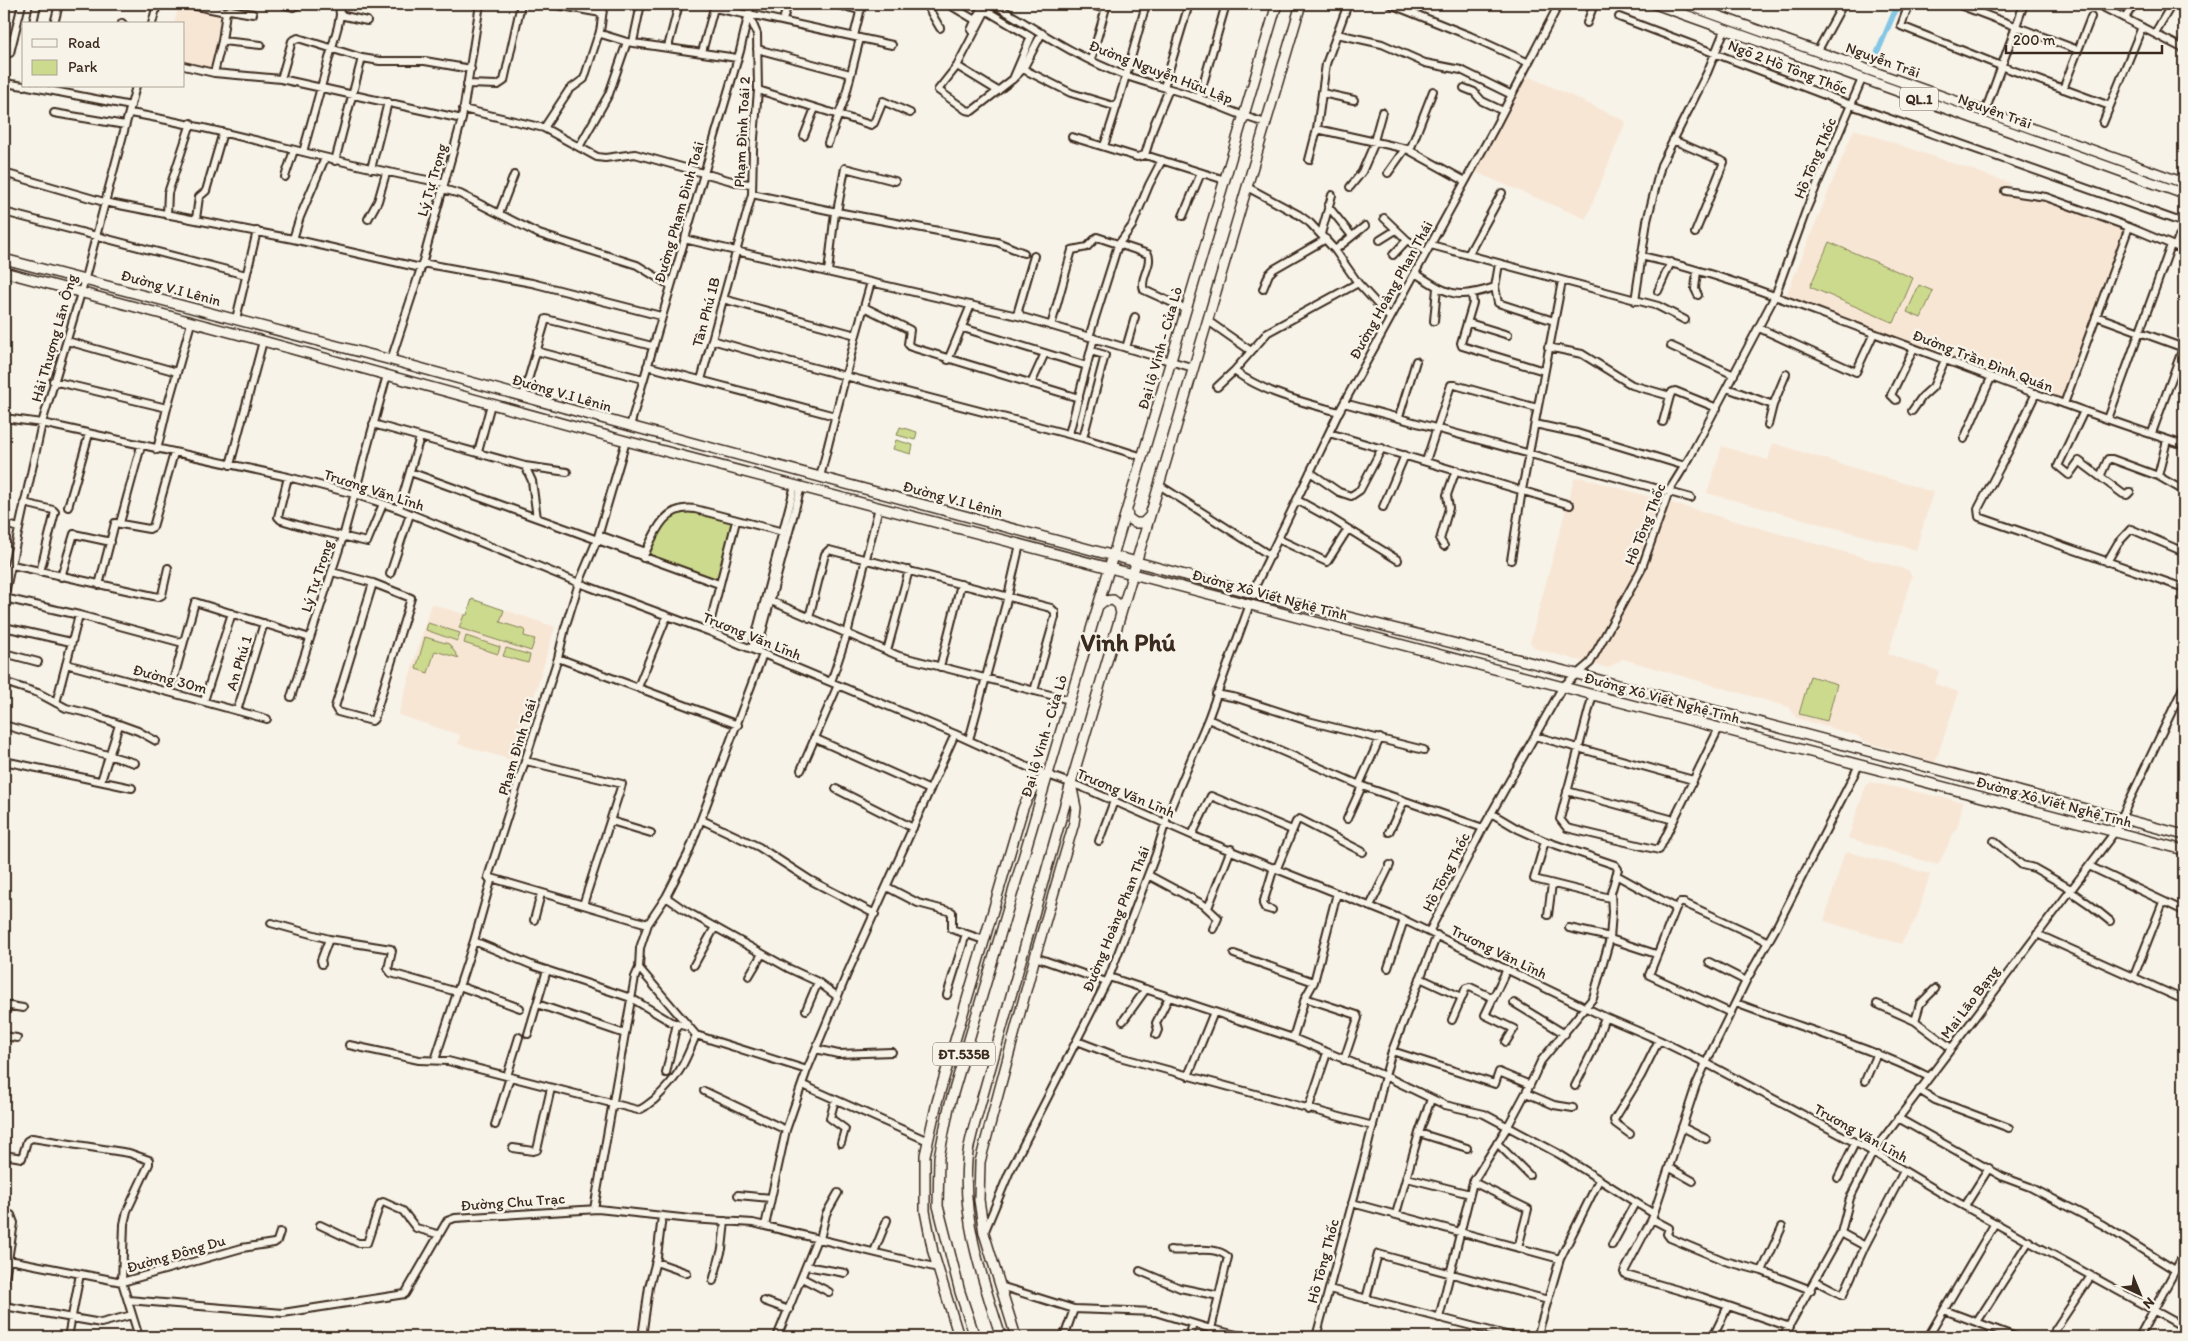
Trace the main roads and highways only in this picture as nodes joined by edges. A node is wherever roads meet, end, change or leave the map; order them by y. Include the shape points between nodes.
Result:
1 (1277, 4) edge
2 (1302, 4) edge
3 (1655, 4) edge
4 (1685, 4) edge
5 (1706, 7) edge
6 (1700, 21) junction
7 (1817, 52) junction
8 (1814, 62) junction
9 (1867, 68) junction
10 (1862, 79) junction
11 (2184, 183) edge
12 (2184, 194) edge
13 (4, 259) edge
14 (4, 272) edge
15 (391, 360) junction
16 (387, 375) junction
17 (630, 426) junction
18 (626, 441) junction
19 (820, 477) junction
20 (816, 491) junction
21 (1127, 509) junction
22 (1150, 516) junction
23 (1113, 555) junction
24 (1136, 561) junction
25 (1109, 568) junction
26 (1133, 574) junction
27 (1098, 607) junction
28 (1121, 614) junction
29 (1765, 725) junction
30 (1762, 739) junction
31 (1864, 751) junction
32 (1859, 765) junction
33 (1046, 774) junction
34 (1071, 783) junction
35 (2184, 835) edge
36 (2184, 850) edge
37 (960, 1337) edge
38 (974, 1337) edge
39 (1001, 1337) edge
40 (1016, 1337) edge

1 - 21 main road, Đại lộ Vinh - Cửa Lò
2 - 22 main road
3 - 6 main road, Nguyên Trãi / QL.1
4 - 5 main road, Nguyễn Trãi / QL.1
5 - 6 main road
5 - 7 main road, Nguyễn Trãi / QL.1
6 - 8 main road, Nguyên Trãi / QL.1
7 - 8 main road
7 - 9 main road, Nguyễn Trãi / QL.1
8 - 10 main road, Nguyên Trãi / QL.1
9 - 10 main road
9 - 11 main road, Nguyễn Trãi / QL.1
10 - 12 main road, Nguyên Trãi / QL.1
13 - 15 main road, Đường V.I Lênin
14 - 16 main road, Đường V.I Lênin
15 - 16 main road
15 - 17 main road, Đường V.I Lênin
16 - 18 main road, Đường V.I Lênin
17 - 18 main road
17 - 19 main road, Đường V.I Lênin
18 - 20 main road, Đường V.I Lênin
19 - 20 main road
19 - 23 main road, Đường V.I Lênin
20 - 25 main road, Đường V.I Lênin
21 - 22 main road via 1128,518 1135,523 1142,523
21 - 23 main road, Đại lộ Vinh - Cửa Lò
22 - 24 main road
23 - 24 main road, Đường V.I Lênin
23 - 25 main road, Đại lộ Vinh - Cửa Lò
24 - 26 main road
24 - 29 main road, Đường Xô Viết Nghệ Tĩnh
25 - 26 main road, Đường Xô Viết Nghệ Tĩnh
25 - 27 main road, Đại lộ Vinh - Cửa Lò
26 - 28 main road
26 - 30 main road, Đường Xô Viết Nghệ Tĩnh
27 - 28 main road via 1104,601 1113,600
27 - 33 main road, Đại lộ Vinh - Cửa Lò
28 - 34 main road
29 - 30 main road
29 - 31 main road, Đường Xô Viết Nghệ Tĩnh
30 - 32 main road, Đường Xô Viết Nghệ Tĩnh
31 - 32 main road
31 - 35 main road, Đường Xô Viết Nghệ Tĩnh
32 - 36 main road, Đường Xô Viết Nghệ Tĩnh
33 - 37 main road via 1025,803 937,1102 925,1155 925,1211 938,1268
33 - 38 main road, Đại lộ Vinh - Cửa Lò / ĐT.535B via 949,1107 939,1157 938,1206
34 - 39 main road, ĐT.535B via 967,1160 967,1200 973,1239
34 - 40 main road via 1075,818 1034,957 980,1162 984,1233

